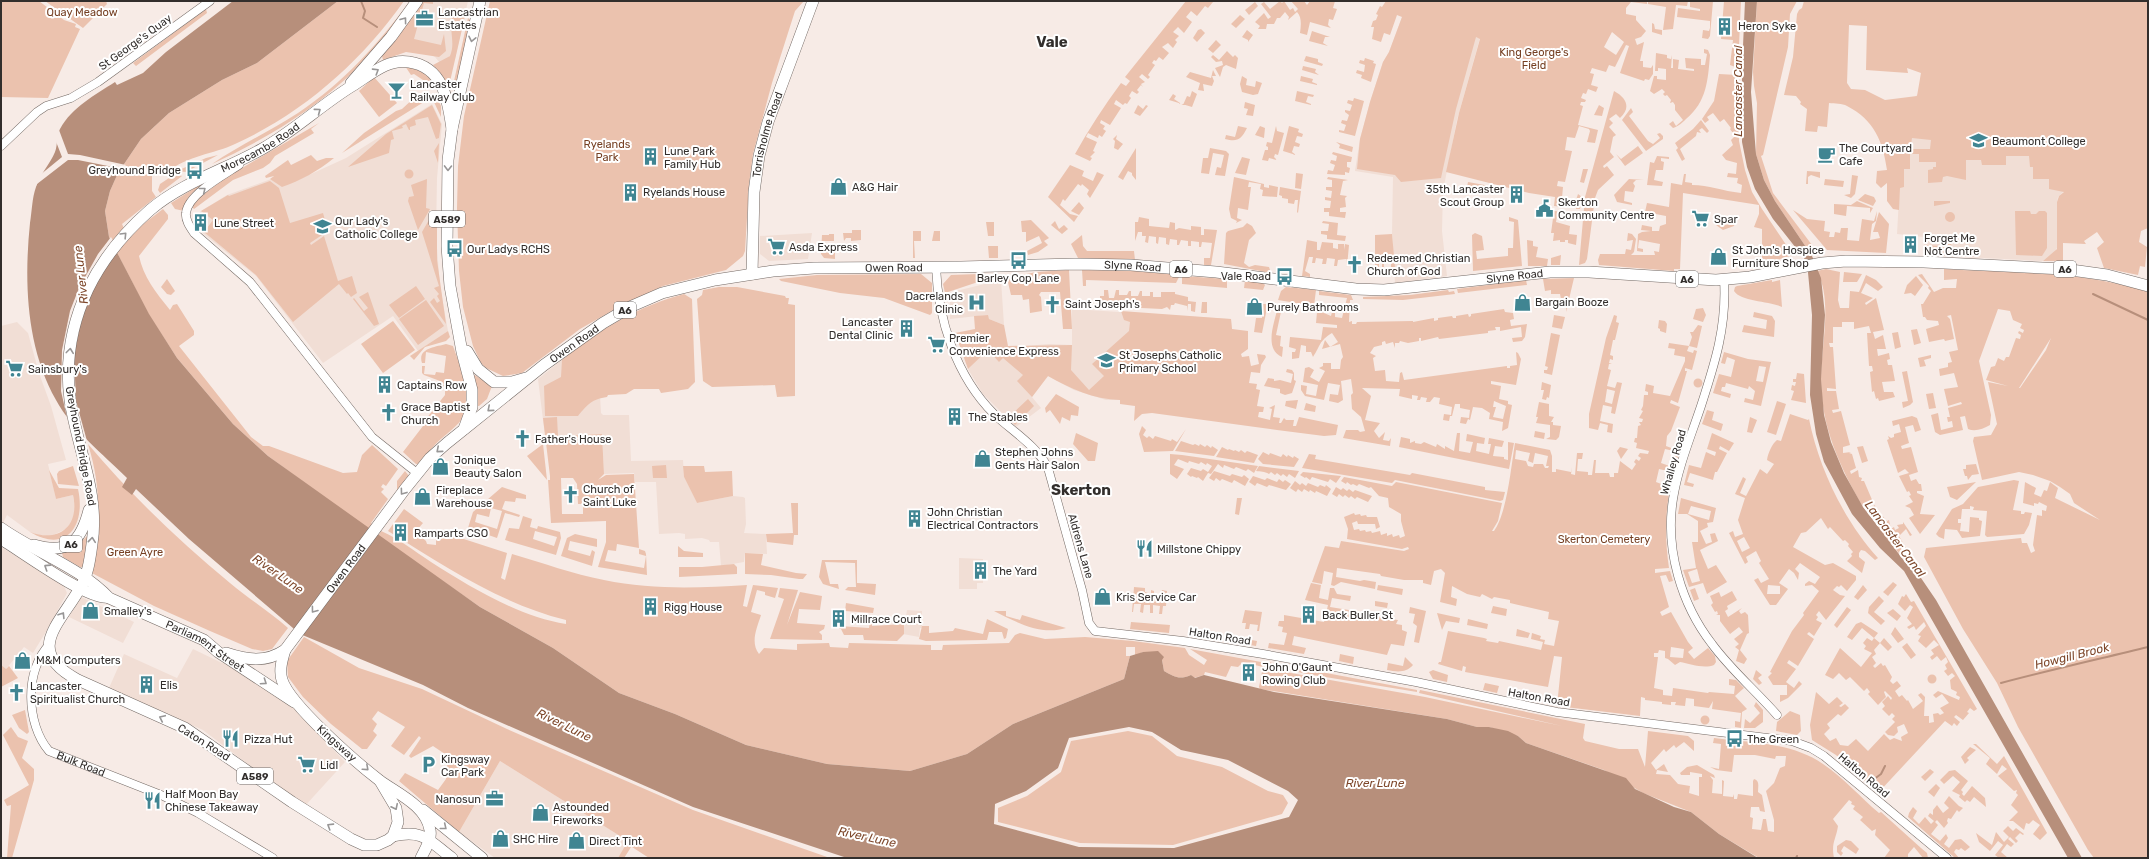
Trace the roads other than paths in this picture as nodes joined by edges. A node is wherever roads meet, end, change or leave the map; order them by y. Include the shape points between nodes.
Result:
1 (210, 1) edge
2 (417, 1) edge
3 (480, 1) edge
4 (813, 1) edge
5 (342, 92) junction
6 (452, 129) junction
7 (1, 146) edge
8 (262, 149) junction
9 (173, 194) joint
10 (1065, 264) joint
11 (936, 267) junction
12 (752, 274) junction
13 (1724, 279) junction
14 (2148, 286) edge
15 (456, 322) junction
16 (531, 376) junction
17 (498, 384) junction
18 (507, 395) junction
19 (463, 430) junction
20 (417, 473) junction
21 (92, 501) junction
22 (1, 528) edge
23 (1, 539) edge
24 (25, 543) junction
25 (84, 578) junction
26 (80, 589) junction
27 (108, 597) junction
28 (1092, 628) joint
29 (50, 644) junction
30 (286, 647) junction
31 (220, 653) junction
32 (296, 703) junction
33 (1778, 715) dead end
34 (380, 781) junction
35 (412, 804) junction
36 (393, 836) junction
37 (430, 840) junction
38 (479, 855) edge
39 (273, 858) edge
40 (421, 858) edge
41 (451, 858) edge
42 (1947, 858) edge

1 - 7 street, St George's Quay via 117,69 71,98 46,106 37,112
5 -> 2 main road, Morecambe Road / A589 via 391,37
3 -> 6 main road, Morecambe Road / A589
4 - 12 main road, Torrisholme Road via 768,122 759,156 754,192
5 -> 6 main road, Morecambe Road / A589 via 387,64 398,61 421,65 432,73 445,91
8 -> 5 main road, Morecambe Road / A589
6 -> 15 main road, Morecambe Road / A589 via 448,160 447,246
8 - 9 main road, Morecambe Road / A589 via 194,181
20 -> 8 street via 372,437 250,282 194,233 188,222 186,212 189,202
21 -> 9 main road, Greyhound Bridge Road / A589 via 70,401 68,379 76,319 96,274 118,242 152,208
10 - 11 main road, Owen Road / A6
10 - 13 main road, Slyne Road / A6 via 1130,265 1210,271 1378,290 1550,272 1589,272 1690,280
11 - 12 main road, Owen Road / A6 via 814,268
11 - 28 street, Aldrens Lane via 942,319 962,372 981,400 1036,452 1048,468 1082,590 1088,623
12 - 16 main road, Owen Road / A6 via 662,293 632,306 589,332
13 - 14 main road, Slyne Road / A6 via 1822,263 1868,261 2064,269 2098,273
13 - 33 street, Whalley Road via 1725,312 1716,358 1673,498 1673,548 1681,585 1701,628 1728,664
15 - 17 main road, A589 via 475,365
15 - 19 main road, Morecambe Road / A589 via 472,390 471,415
16 - 17 main road
16 - 18 main road, Owen Road / A6
17 - 18 main road, A589
18 -> 19 main road, Owen Road / A6
19 -> 20 main road, Owen Road / A589 via 430,458
20 -> 30 main road, Owen Road / A589
21 - 24 main road, A6 via 85,526 74,542 52,549
25 -> 21 main road, Greyhound Bridge Road / A589 via 92,542
22 - 24 main road, Parliament Street / A6
26 -> 23 main road, Parliament Street / A6
24 - 25 main road, Parliament Street / A6
25 - 26 main road, Greyhound Bridge Road / A589
25 - 27 main road, Parliament Street / A6 via 104,591
26 - 27 main road, Parliament Street / A6 via 97,597
29 -> 26 main road, Bulk Road / A589 via 56,624
27 - 31 main road, Parliament Street / A6 via 198,637
28 - 42 street, Halton Road via 1095,631 1263,654 1552,712 1792,741 1824,756
36 -> 29 main road, Caton Road / A589 via 378,845 364,845 351,839 292,802 191,732 67,674 52,660
29 - 39 street, Bulk Road via 41,653 31,682 34,715 40,736 49,751 173,801
30 - 31 main road, A589 via 276,656 258,660 226,652
30 - 32 main road, Owen Road / A589 via 281,664 283,681
31 -> 32 main road, Parliament Street / A6
32 -> 34 main road, Kingsway / A589
34 - 35 main road, A589
34 -> 36 main road, A589 via 398,814
35 - 37 main road via 428,822
35 -> 38 main road, A589
36 - 37 main road, A589 via 409,833
37 - 40 main road
37 - 41 main road, A589
38 - 41 main road via 464,850

